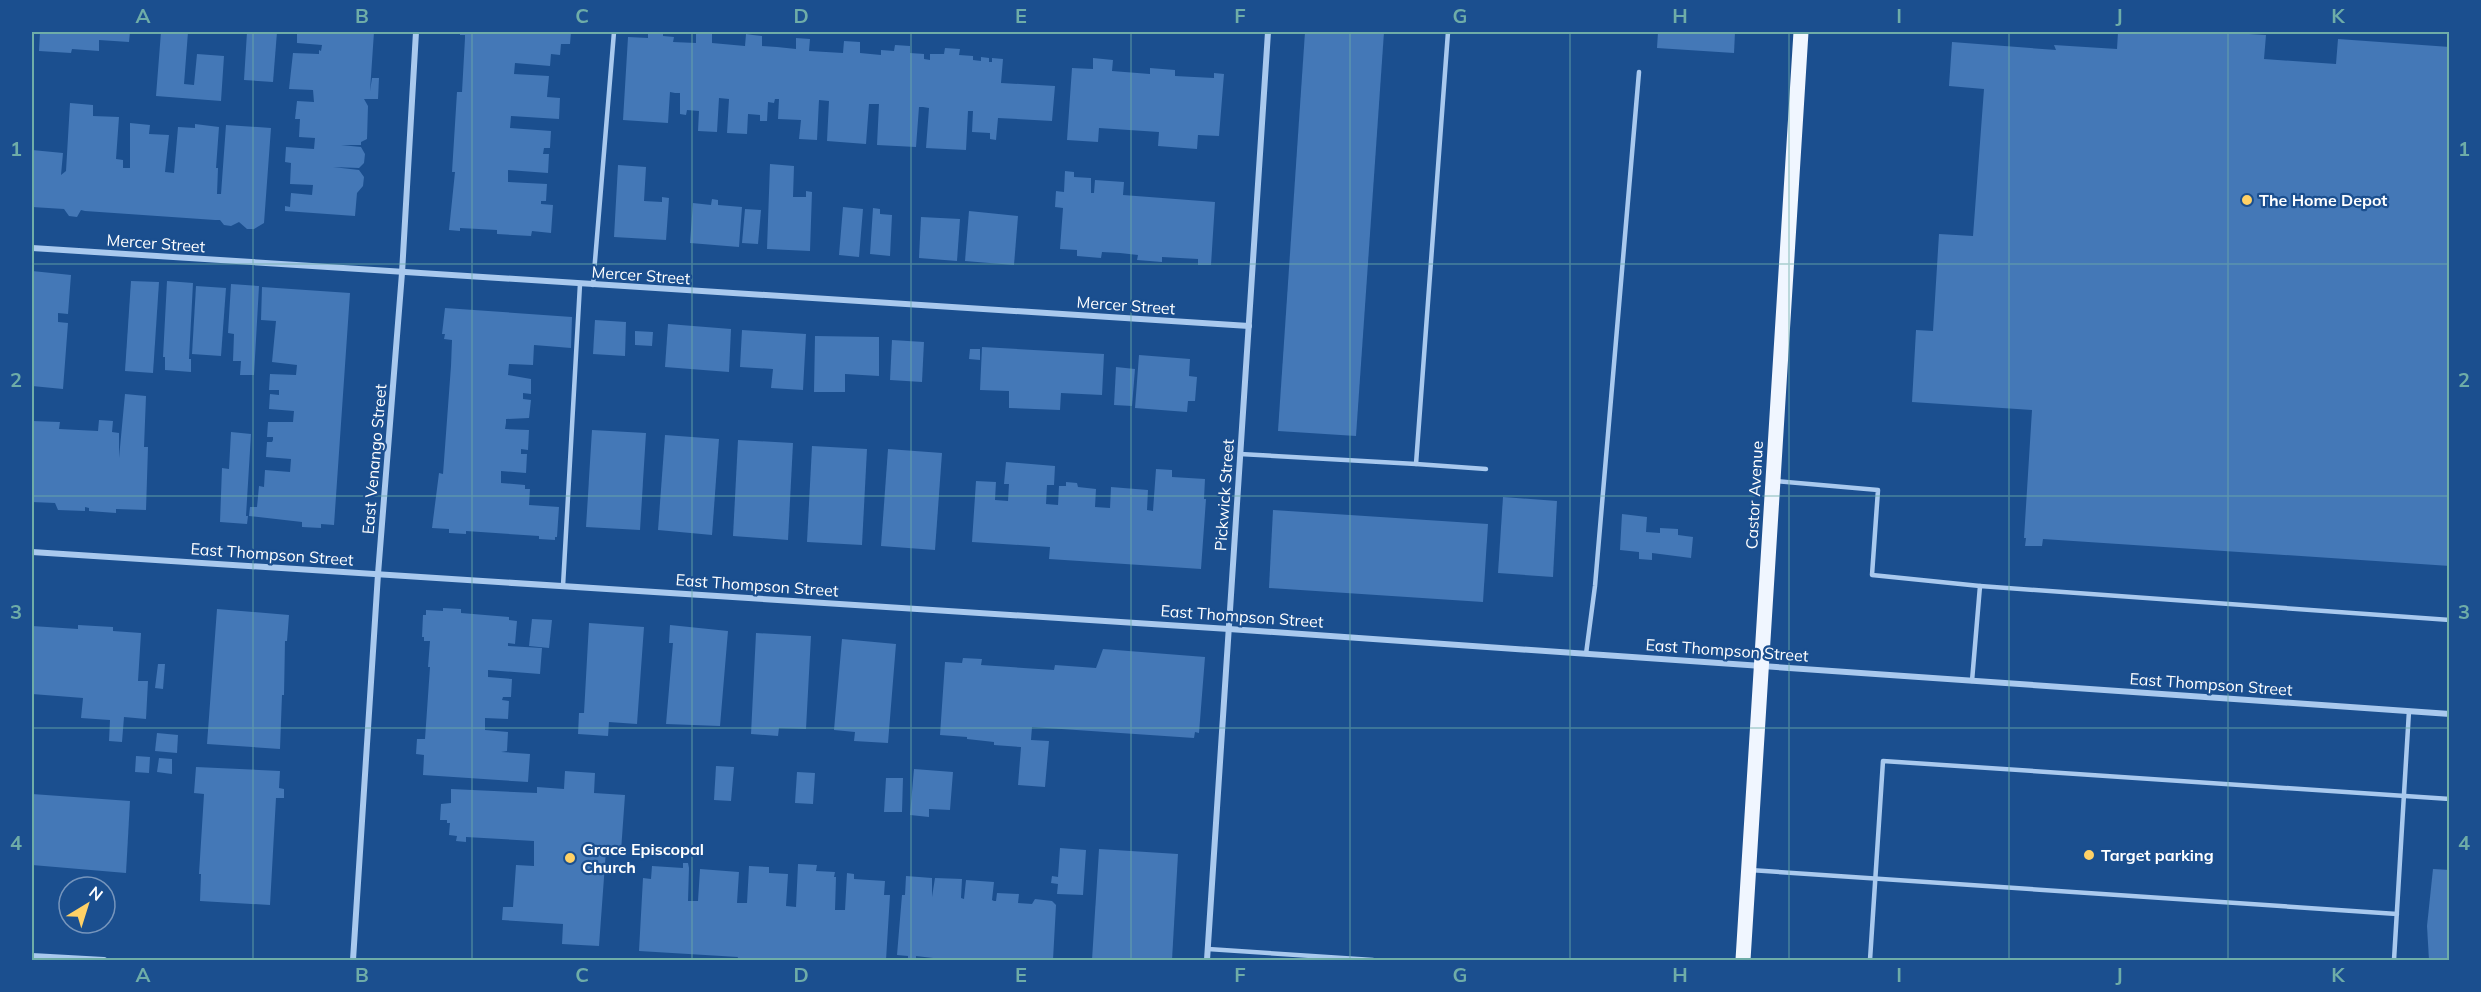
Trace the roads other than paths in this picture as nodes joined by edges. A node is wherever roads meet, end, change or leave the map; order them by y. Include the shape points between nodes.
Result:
1 (416, 32) edge
2 (614, 32) edge
3 (1268, 32) edge
4 (1448, 32) edge
5 (1801, 32) edge
6 (1639, 72) dead end
7 (32, 248) edge
8 (402, 273) junction
9 (580, 284) junction
10 (594, 285) junction
11 (1249, 326) junction
12 (1240, 454) junction
13 (1416, 464) junction
14 (1486, 469) dead end
15 (1773, 481) junction
16 (32, 552) edge
17 (378, 574) junction
18 (563, 586) junction
19 (1980, 586) junction
20 (2450, 620) edge
21 (1229, 628) junction
22 (1586, 654) junction
23 (1762, 666) junction
24 (1972, 681) junction
25 (2409, 711) junction
26 (2450, 714) edge
27 (2404, 795) junction
28 (2450, 799) edge
29 (1749, 870) junction
30 (1874, 879) junction
31 (2397, 914) junction
32 (1208, 949) junction
33 (32, 956) edge
34 (104, 960) edge
35 (353, 960) edge
36 (1207, 960) edge
37 (1373, 960) edge
38 (1743, 960) edge
39 (1870, 960) edge
40 (2394, 960) edge

1 - 8 street, East Venango Street
2 - 10 lane
3 - 11 street, Pickwick Street
4 - 13 lane
5 - 15 main road, Castor Avenue
6 - 22 lane
7 - 8 street, Mercer Street
8 - 9 street, Mercer Street
8 - 17 street, East Venango Street
9 - 10 street, Mercer Street
9 - 18 lane
10 - 11 street, Mercer Street
11 - 12 street, Pickwick Street
12 - 13 lane
12 - 21 street, Pickwick Street
13 - 14 lane
15 - 19 lane via 1878,490 1872,576
15 - 23 main road, Castor Avenue
16 - 17 street, East Thompson Street
17 - 18 street, East Thompson Street
17 - 35 street, East Venango Street
18 - 21 street, East Thompson Street
19 - 20 lane
19 - 24 lane
21 - 22 street, East Thompson Street
21 - 32 street, Pickwick Street
22 - 23 street, East Thompson Street
23 - 24 street, East Thompson Street
23 - 29 main road, Castor Avenue
24 - 25 street, East Thompson Street
25 - 26 street, East Thompson Street
25 - 27 lane
27 - 28 lane
27 - 30 lane via 1883,760
27 - 31 lane
29 - 30 lane
29 - 38 main road, Castor Avenue
30 - 31 lane
30 - 39 lane
31 - 40 lane
32 - 36 street, Pickwick Street
32 - 37 lane
33 - 34 street

